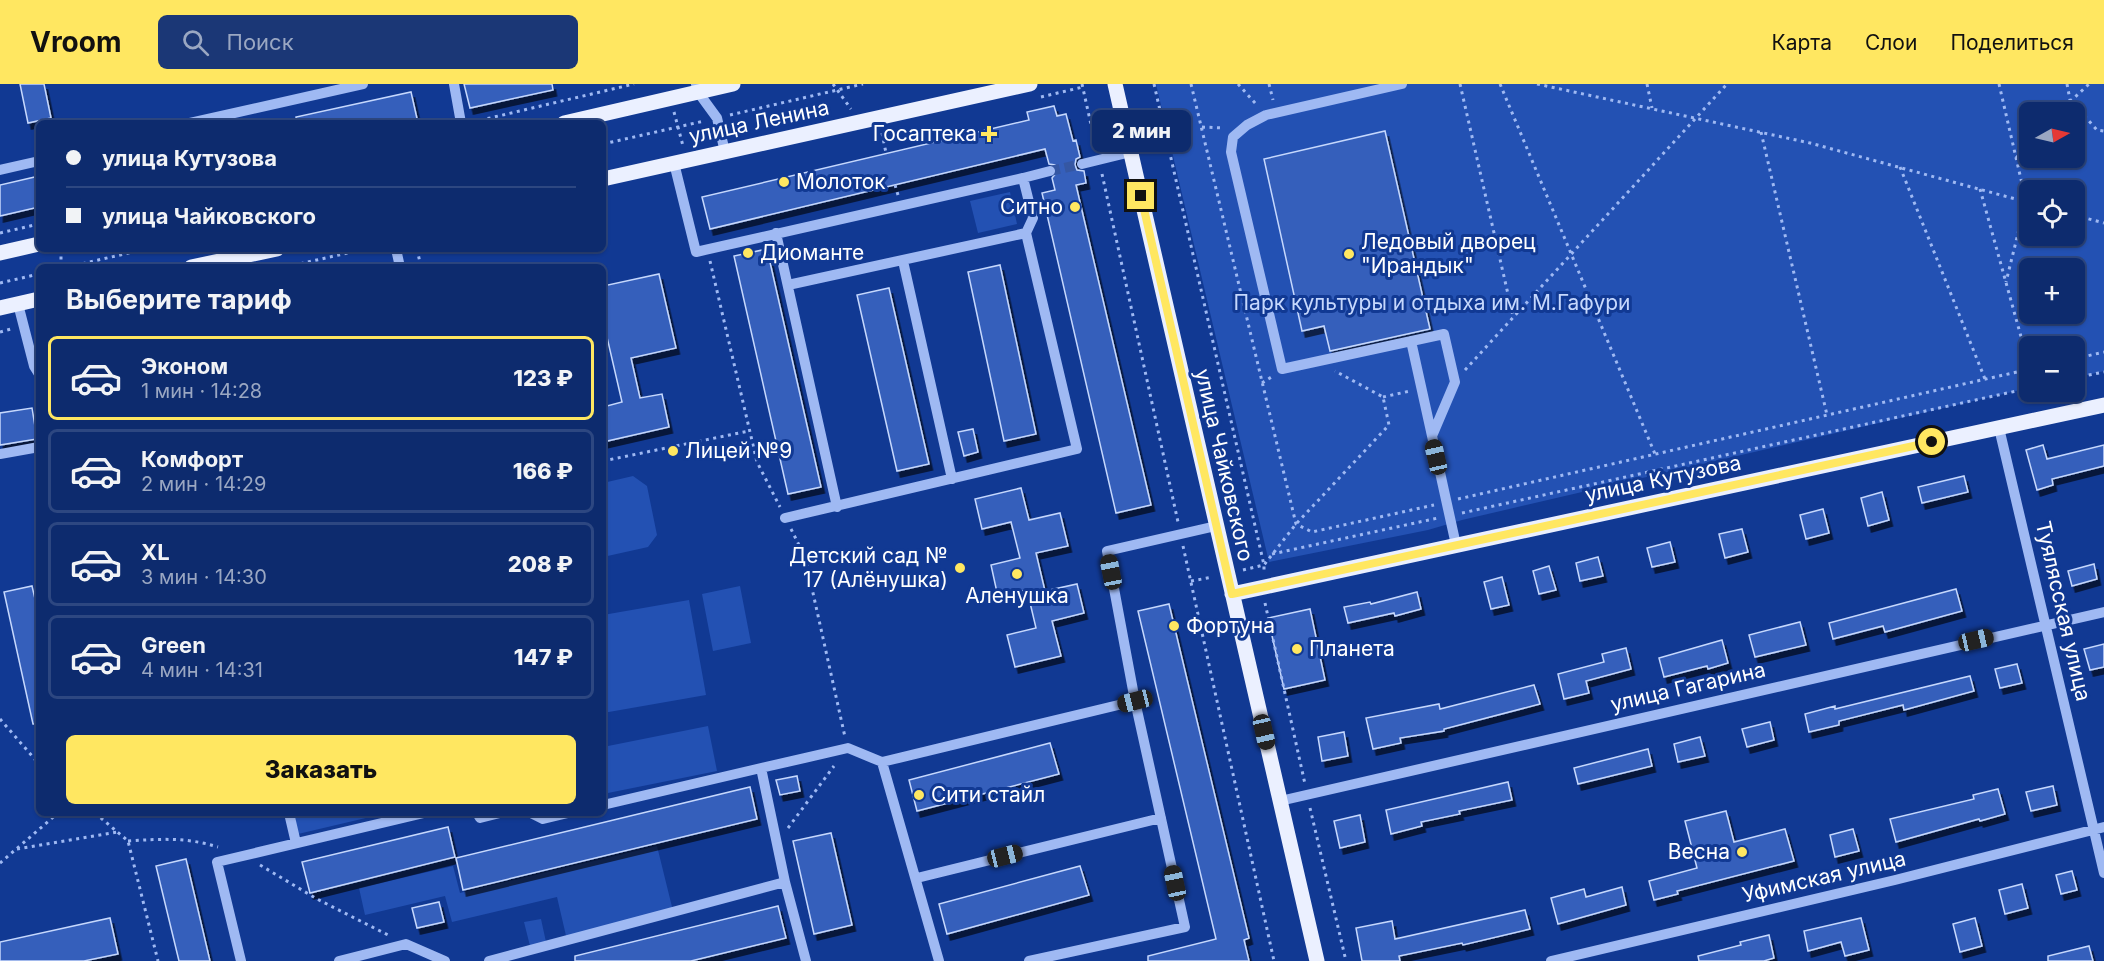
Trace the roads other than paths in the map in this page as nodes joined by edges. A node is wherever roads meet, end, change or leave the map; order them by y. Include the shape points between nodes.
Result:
1 (363, 84) edge
2 (454, 84) edge
3 (733, 84) edge
4 (1030, 84) edge
5 (1115, 84) edge
6 (1402, 84) edge
7 (345, 86) edge
8 (697, 88) edge
9 (203, 120) edge
10 (460, 120) edge
11 (577, 120) edge
12 (725, 152) junction
13 (1131, 152) junction
14 (680, 161) junction
15 (36, 162) edge
16 (1082, 164) tunnel mouth
17 (0, 170) edge
18 (1050, 171) tunnel mouth
19 (606, 177) edge
20 (1023, 178) junction
21 (776, 233) junction
22 (1026, 233) junction
23 (36, 245) edge
24 (263, 252) edge
25 (0, 253) edge
26 (903, 261) junction
27 (206, 264) edge
28 (788, 285) junction
29 (36, 300) edge
30 (18, 303) junction
31 (0, 308) edge
32 (1411, 341) junction
33 (36, 369) edge
34 (2104, 405) edge
35 (1999, 428) junction
36 (1432, 436) junction
37 (36, 448) edge
38 (0, 454) edge
39 (952, 479) junction
40 (837, 507) junction
41 (785, 518) road end
42 (1216, 526) junction
43 (1456, 544) junction
44 (1232, 594) junction
45 (2104, 612) edge
46 (2046, 624) junction
47 (1135, 701) junction
48 (882, 762) junction
49 (761, 768) junction
50 (1280, 801) junction
51 (606, 804) edge
52 (290, 816) edge
53 (411, 816) edge
54 (537, 816) edge
55 (556, 816) edge
56 (1161, 818) junction
57 (2099, 828) edge
58 (296, 843) junction
59 (2104, 873) edge
60 (916, 878) junction
61 (785, 882) junction
62 (241, 961) edge
63 (339, 961) edge
64 (445, 961) edge
65 (489, 961) edge
66 (806, 961) edge
67 (939, 961) edge
68 (1029, 961) edge
69 (1317, 961) edge
70 (1551, 961) edge

1 - 7 street
2 - 10 street
3 - 8 main road, улица Ленина
4 - 12 main road, улица Ленина
5 - 13 main road, улица Чайковского
6 - 32 street via 1266,115 1247,124 1233,137 1231,152 1282,369
7 - 9 street
8 - 11 main road, улица Ленина
8 - 12 street via 717,118
12 - 14 main road, улица Ленина
13 - 16 street
13 - 42 main road, улица Чайковского
14 - 19 main road, улица Ленина
14 - 21 street via 696,252
15 - 17 street
18 - 20 street
20 - 21 street
20 - 22 street via 1033,218
21 - 28 street
22 - 26 street
22 - 39 street via 1077,449
23 - 25 main road
24 - 27 main road
26 - 28 street
26 - 39 street
28 - 40 street
29 - 30 main road
30 - 31 main road
30 - 33 street
32 - 36 street
32 - 36 street via 1444,334 1455,382
34 - 35 main road, улица Кутузова
35 - 43 main road, улица Кутузова
35 - 46 street, Туялясская улица
36 - 43 street
37 - 38 street
39 - 40 street
40 - 41 street
42 - 44 main road, улица Чайковского
42 - 47 street via 1107,551
43 - 44 main road, улица Кутузова
44 - 50 main road, улица Чайковского
45 - 46 street, улица Гагарина
46 - 50 street, улица Гагарина
46 - 57 street, Туялясская улица
47 - 48 street
47 - 56 street
48 - 49 street via 848,748
48 - 60 street
49 - 51 street
49 - 61 street
50 - 69 main road, улица Чайковского
52 - 58 street
53 - 58 street
54 - 55 street
56 - 60 street
56 - 68 street via 1185,927
57 - 59 street, Туялясская улица
57 - 70 street, Уфимская улица
58 - 62 street via 217,862
60 - 67 street
61 - 65 street
61 - 66 street
63 - 64 street via 406,944

